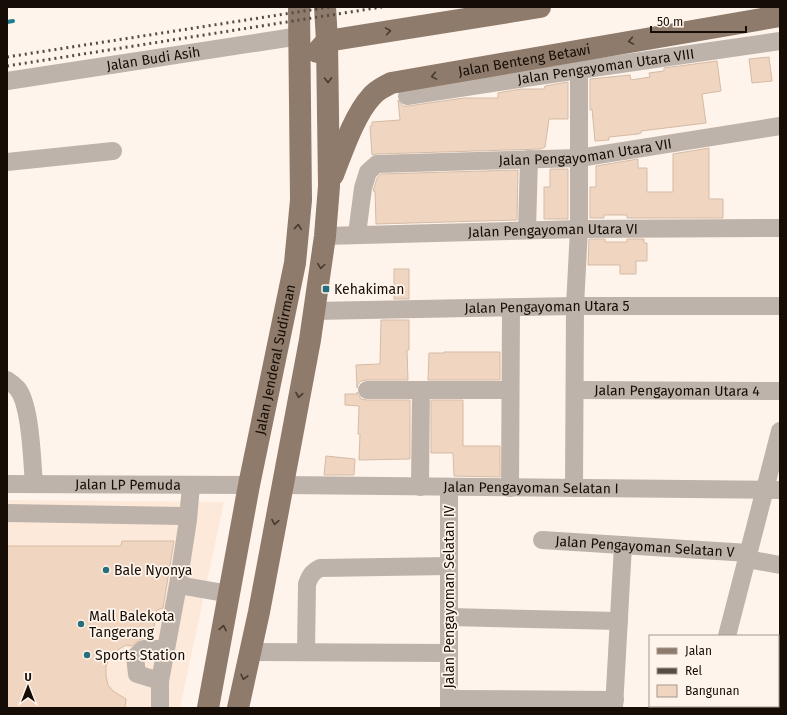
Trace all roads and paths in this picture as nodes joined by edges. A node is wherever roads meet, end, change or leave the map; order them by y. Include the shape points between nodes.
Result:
1 (298, 7) edge
2 (325, 7) edge
3 (540, 7) edge
4 (780, 16) edge
5 (300, 36) junction
6 (327, 41) junction
7 (780, 41) edge
8 (579, 70) junction
9 (7, 81) edge
10 (300, 83) junction
11 (407, 96) dead end
12 (780, 126) edge
13 (113, 151) dead end
14 (579, 158) junction
15 (529, 159) junction
16 (7, 162) edge
17 (300, 163) junction
18 (329, 164) junction
19 (329, 186) junction
20 (780, 228) edge
21 (579, 229) junction
22 (527, 230) junction
23 (357, 234) junction
24 (325, 236) junction
25 (575, 306) junction
26 (780, 306) edge
27 (511, 308) junction
28 (314, 311) junction
29 (7, 380) edge
30 (366, 390) dead end
31 (422, 390) junction
32 (510, 390) junction
33 (575, 390) junction
34 (780, 390) edge
35 (780, 431) edge
36 (7, 484) edge
37 (34, 484) junction
38 (249, 485) junction
39 (191, 486) junction
40 (282, 486) junction
41 (420, 487) junction
42 (448, 487) junction
43 (510, 488) junction
44 (574, 488) junction
45 (772, 490) edge
46 (7, 513) edge
47 (188, 518) junction
48 (542, 540) dead end
49 (623, 545) junction
50 (748, 556) junction
51 (780, 565) edge
52 (448, 566) junction
53 (178, 585) junction
54 (230, 594) junction
55 (448, 618) junction
56 (619, 621) junction
57 (727, 635) edge
58 (166, 649) junction
59 (250, 652) junction
60 (306, 652) junction
61 (448, 653) junction
62 (160, 681) junction
63 (448, 703) edge
64 (614, 704) edge
65 (160, 708) edge
66 (208, 708) edge
67 (238, 708) edge

1 - 5 main road, Jalan Jenderal Sudirman
2 - 6 main road, Jalan Jenderal Sudirman
6 -> 3 main road
4 -> 19 main road, Jalan Benteng Betawi via 391,83 380,88 363,107
5 - 9 street, Jalan Budi Asih
5 - 10 main road, Jalan Jenderal Sudirman
6 - 10 main road via 310,63
6 -> 18 main road, Jalan Jenderal Sudirman
7 - 8 street, Jalan Pengayoman Utara VIII
8 - 11 street, Jalan Pengayoman Utara VIII
8 - 14 street
10 - 17 main road, Jalan Jenderal Sudirman
12 - 14 street, Jalan Pengayoman Utara VII
13 - 16 street
14 - 15 street, Jalan Pengayoman Utara VII
14 - 21 street
15 - 22 street
15 - 23 street, Jalan Pengayoman Utara VII via 378,164 368,172 363,188
17 - 18 main road
38 -> 17 main road, Jalan Jenderal Sudirman via 295,263 301,200
18 - 19 main road, Jalan Jenderal Sudirman
19 - 24 main road, Jalan Jenderal Sudirman
20 - 21 street, Jalan Pengayoman Utara VI
21 - 22 street, Jalan Pengayoman Utara VI
21 - 25 street
22 - 23 street, Jalan Pengayoman Utara VI
23 - 24 street, Jalan Pengayoman Utara VI
24 -> 28 main road, Jalan Jenderal Sudirman
25 - 26 street, Jalan Pengayoman Utara 5
25 - 27 street, Jalan Pengayoman Utara 5
25 - 33 street
27 - 28 street, Jalan Pengayoman Utara 5
27 - 32 street
28 -> 40 main road, Jalan Jenderal Sudirman
29 - 37 street via 17,388 24,400
30 - 31 street
31 - 32 street
31 - 41 street
32 - 43 street
33 - 34 street, Jalan Pengayoman Utara 4
33 - 44 street
35 - 45 street
36 - 37 street, Jalan LP Pemuda
37 - 39 street, Jalan LP Pemuda
38 - 39 street, Jalan LP Pemuda
38 - 54 main road, Jalan Jenderal Sudirman
39 - 47 street
40 - 41 street, Jalan Pengayoman Selatan I
40 -> 59 main road, Jalan Jenderal Sudirman
41 - 42 street, Jalan Pengayoman Selatan I
42 - 43 street, Jalan Pengayoman Selatan I
42 - 52 street, Jalan Pengayoman Selatan IV
43 - 44 street, Jalan Pengayoman Selatan I
44 - 45 street, Jalan Pengayoman Selatan I
45 - 50 street
46 - 47 street
47 - 53 street
48 - 49 street, Jalan Pengayoman Selatan V
49 - 50 street, Jalan Pengayoman Selatan V
49 - 56 street
50 - 51 street, Jalan Pengayoman Selatan V
50 - 57 street
52 - 55 street, Jalan Pengayoman Selatan IV
52 - 60 street via 320,568 314,571 307,584
53 - 54 street
53 - 58 street
66 -> 54 main road, Jalan Jenderal Sudirman
55 - 56 street
55 - 61 street, Jalan Pengayoman Selatan IV
56 - 64 street
58 - 62 street
58 - 62 street via 143,649 136,657 137,674
59 - 60 street
59 -> 67 main road, Jalan Jenderal Sudirman
60 - 61 street
61 - 63 street, Jalan Pengayoman Selatan IV
62 - 65 street
63 - 64 street

